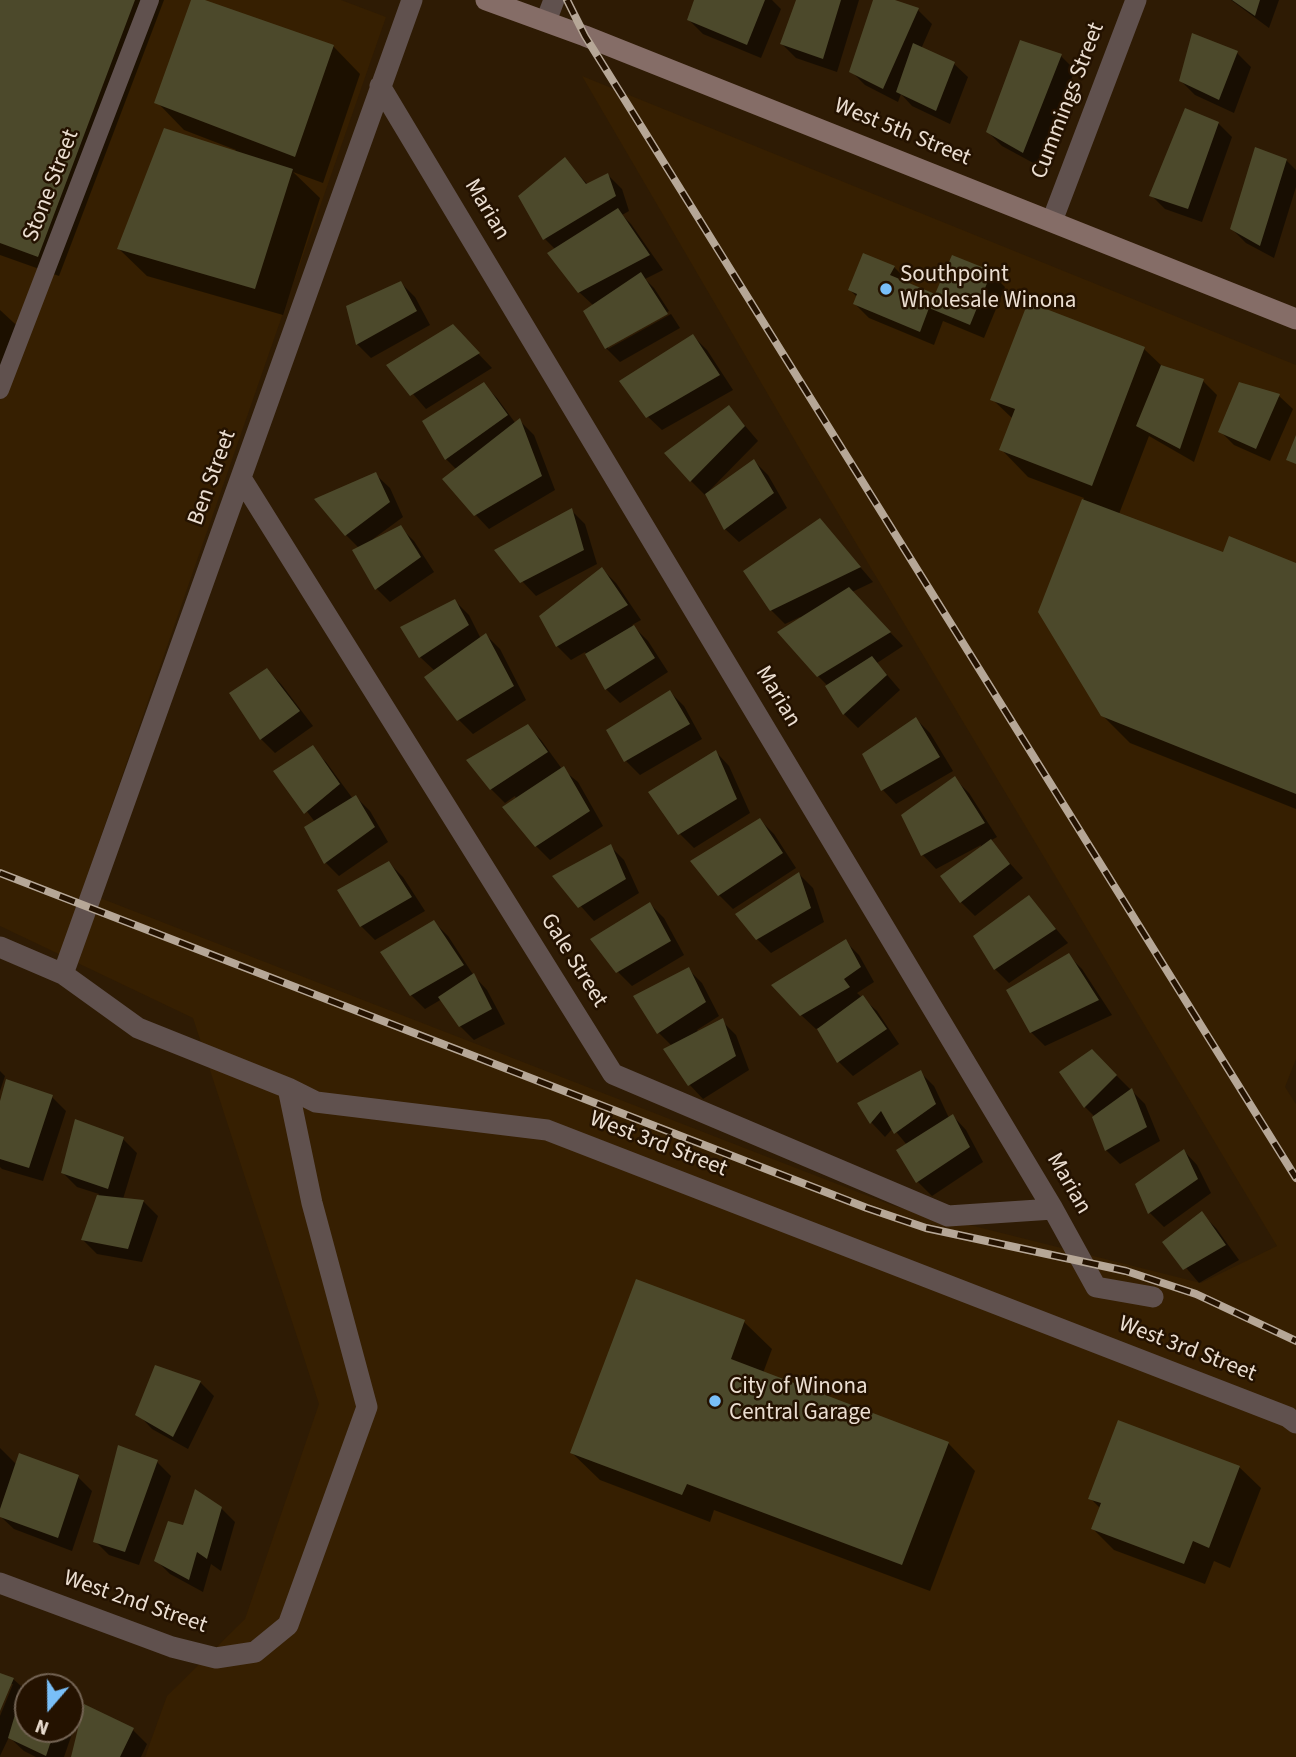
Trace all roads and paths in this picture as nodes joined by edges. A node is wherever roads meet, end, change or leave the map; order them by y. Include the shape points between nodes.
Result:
1 (150, 0) edge
2 (412, 0) edge
3 (486, 0) edge
4 (554, 0) edge
5 (1136, 0) edge
6 (546, 21) junction
7 (380, 86) junction
8 (1052, 221) junction
9 (1296, 319) edge
10 (0, 390) edge
11 (241, 478) junction
12 (0, 947) edge
13 (63, 974) junction
14 (288, 1088) junction
15 (1053, 1209) junction
16 (1153, 1297) dead end
17 (1296, 1423) edge
18 (0, 1583) edge

1 - 10 lane, Stone Street
2 - 7 street, Ben Street
3 - 6 street, West 5th Street
4 - 6 street
5 - 8 street, Cummings Street
6 - 8 street, West 5th Street
7 - 11 street, Ben Street
7 - 15 street, Marian
8 - 9 street, West 5th Street
11 - 13 street, Ben Street
11 - 15 street, Gale Street via 613,1074 948,1216
12 - 13 street, West 3rd Street
13 - 14 street, West 3rd Street via 138,1028
14 - 17 street, West 3rd Street via 316,1102 547,1130
14 - 18 street, West 2nd Street via 312,1203 367,1407 288,1625 255,1652 216,1658 172,1647
15 - 16 street, Marian via 1096,1287

